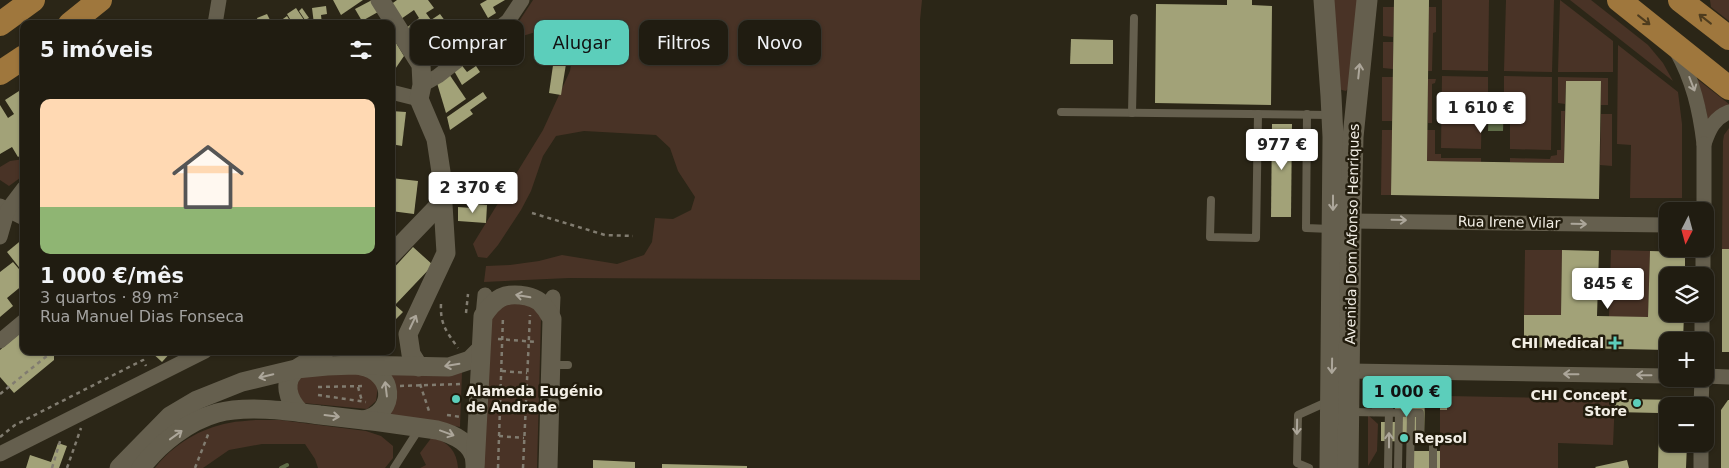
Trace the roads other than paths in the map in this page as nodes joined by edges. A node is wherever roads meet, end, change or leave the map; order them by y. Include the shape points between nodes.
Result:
1 (100, 0) edge
2 (219, 0) edge
3 (380, 0) edge
4 (522, 0) edge
5 (1324, 0) edge
6 (1367, 0) edge
7 (1619, 0) edge
8 (1680, 0) edge
9 (1134, 18) dead end
10 (75, 20) edge
11 (216, 20) edge
12 (393, 20) edge
13 (395, 24) edge
14 (1729, 38) edge
15 (1670, 40) junction
16 (20, 60) edge
17 (0, 73) edge
18 (1729, 88) edge
19 (395, 92) edge
20 (421, 92) junction
21 (1356, 97) junction
22 (1332, 105) junction
23 (1061, 112) dead end
24 (1729, 112) edge
25 (1132, 113) junction
26 (1258, 114) junction
27 (1307, 114) junction
28 (1343, 137) junction
29 (1704, 144) junction
30 (20, 192) edge
31 (1211, 200) dead end
32 (442, 202) junction
33 (1704, 202) edge
34 (4, 208) edge
35 (20, 216) edge
36 (1342, 225) junction
37 (1659, 225) edge
38 (0, 237) edge
39 (395, 251) edge
40 (485, 295) dead end
41 (553, 297) dead end
42 (474, 317) junction
43 (552, 319) junction
44 (20, 324) edge
45 (0, 341) edge
46 (472, 347) junction
47 (197, 355) edge
48 (318, 355) edge
49 (296, 369) junction
50 (1349, 371) junction
51 (356, 372) junction
52 (1659, 376) edge
53 (1714, 376) edge
54 (419, 377) junction
55 (1729, 377) edge
56 (1331, 400) junction
57 (365, 408) junction
58 (300, 412) junction
59 (1348, 412) junction
60 (1389, 413) junction
61 (1399, 413) junction
62 (1411, 413) junction
63 (426, 425) junction
64 (1701, 452) edge
65 (0, 454) edge
66 (475, 466) edge
67 (119, 468) edge
68 (141, 468) edge
69 (394, 468) edge
70 (548, 468) edge
71 (1309, 468) edge
72 (1330, 468) edge
73 (1348, 468) edge
74 (1388, 468) edge
75 (1398, 468) edge
76 (1410, 468) edge
77 (1434, 468) edge
78 (1701, 468) edge

1 - 10 main road
2 - 11 street
3 - 12 street
4 - 20 street via 508,21
5 - 22 main road, Avenida Dom Afonso Henriques
21 -> 6 main road, Avenida Dom Afonso Henriques
7 -> 15 main road
14 -> 8 main road
9 - 25 lane
13 - 20 street via 421,65
15 - 18 main road
15 -> 29 street via 1693,86
16 - 17 main road
19 - 20 street
20 - 32 street via 436,138
21 - 22 main road
21 - 28 main road, Avenida Dom Afonso Henriques
22 - 27 lane
22 - 28 main road, Avenida Dom Afonso Henriques
23 - 25 lane
24 - 29 street via 1714,121
25 - 26 lane
26 - 27 lane
26 - 31 lane via 1256,238 1210,237
27 - 36 lane via 1306,228
28 - 36 main road, Avenida Dom Afonso Henriques
29 - 33 street
30 - 34 street
32 - 39 street
54 -> 32 street via 408,334 446,253
34 - 35 street
34 - 38 street
36 -> 37 street, Rua Irene Vilar
36 - 50 main road, Avenida Dom Afonso Henriques
36 -> 56 main road, Avenida Dom Afonso Henriques
40 - 42 street
41 - 43 street
43 -> 42 street via 540,302 514,294 502,297
42 - 46 street
43 - 70 street via 559,365
44 - 45 street
46 -> 54 street via 470,360 459,355 449,366
46 - 66 street
47 - 65 street
48 - 49 street
49 - 51 street
49 - 58 street via 288,394
49 -> 67 street via 242,382 197,400 170,416
52 -> 50 street
50 - 59 main road, Avenida Dom Afonso Henriques
51 - 54 street
57 -> 51 street via 376,416 383,410 388,389 384,379 371,368
53 - 55 street
56 -> 71 lane via 1298,414 1296,463
56 - 72 main road, Avenida Dom Afonso Henriques
58 -> 57 street
57 - 63 street
68 -> 58 street via 176,434 216,414 251,410
59 - 60 lane
59 - 73 main road, Avenida Dom Afonso Henriques
60 - 61 lane
74 -> 60 lane
61 - 62 lane
61 - 75 lane
62 - 76 lane
62 - 77 lane via 1420,413 1420,437 1433,438
63 -> 66 street via 460,440 475,456
63 - 69 lane
64 - 78 street

